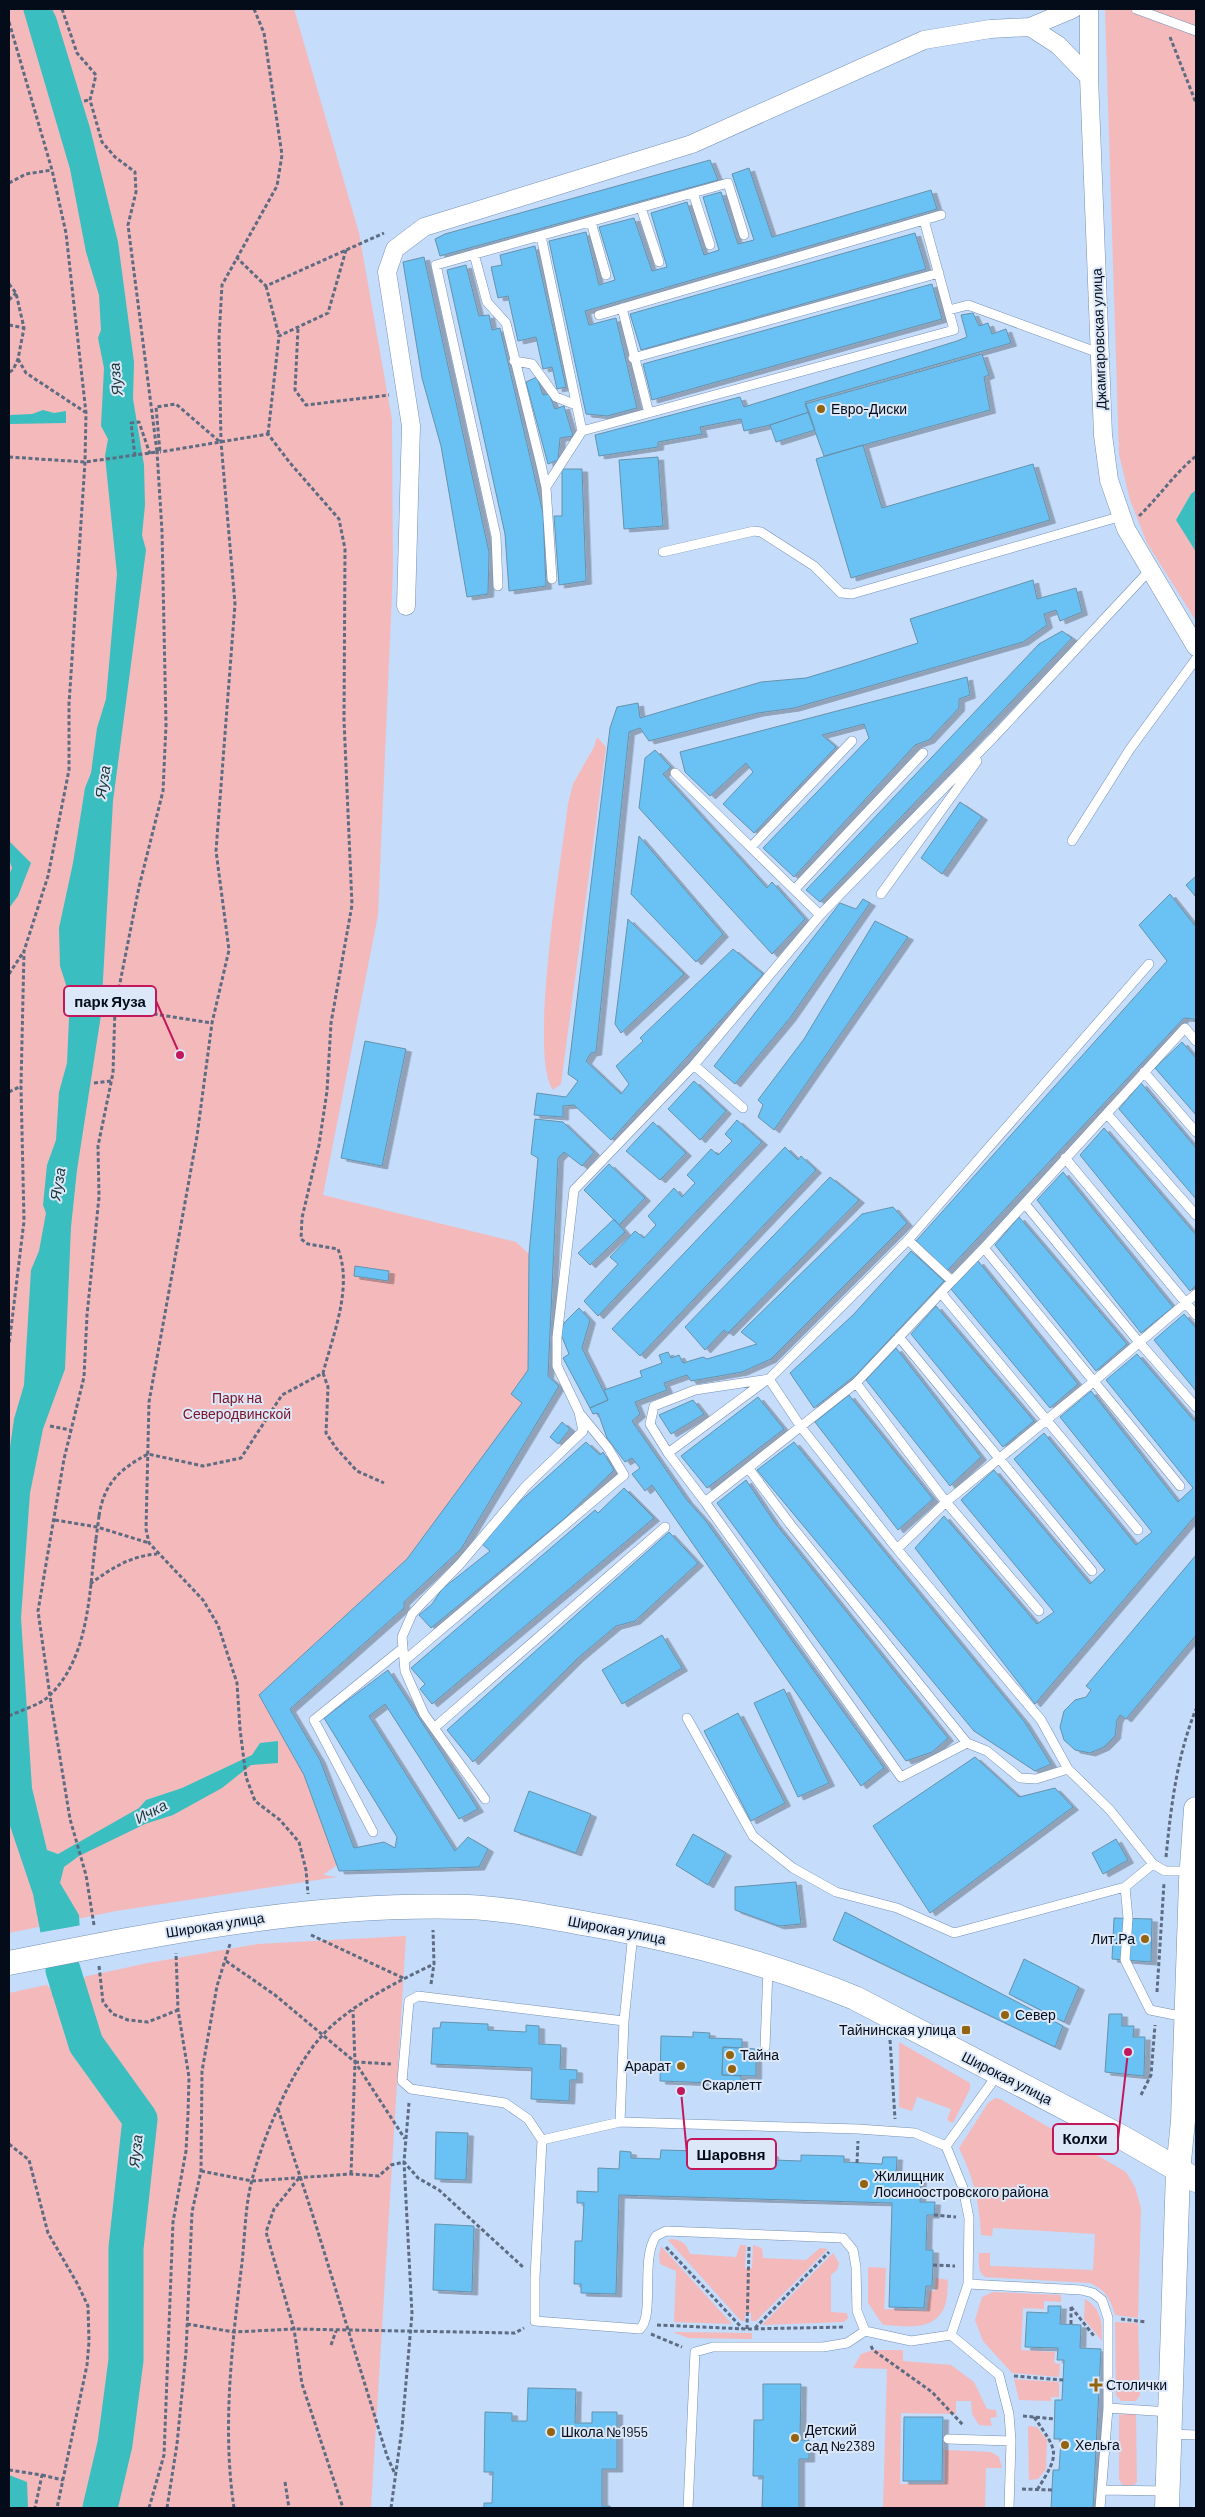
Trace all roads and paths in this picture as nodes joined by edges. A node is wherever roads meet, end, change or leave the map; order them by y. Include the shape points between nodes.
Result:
1 (62, 9) edge
2 (254, 9) edge
3 (1073, 9) edge
4 (1089, 9) edge
5 (1136, 9) edge
6 (1164, 20) junction
7 (9, 22) edge
8 (1030, 28) junction
9 (1196, 31) edge
10 (1089, 77) junction
11 (90, 100) junction
12 (84, 101) dead end
13 (1196, 103) edge
14 (52, 170) junction
15 (9, 184) edge
16 (693, 193) junction
17 (641, 208) junction
18 (941, 215) dead end
19 (924, 220) junction
20 (591, 222) junction
21 (744, 235) dead end
22 (541, 236) junction
23 (367, 240) dead end
24 (710, 245) dead end
25 (346, 250) junction
26 (474, 254) junction
27 (236, 257) junction
28 (659, 262) dead end
29 (939, 273) junction
30 (606, 275) dead end
31 (9, 284) edge
32 (266, 286) junction
33 (16, 293) junction
34 (9, 300) edge
35 (622, 308) junction
36 (949, 310) junction
37 (598, 316) dead end
38 (9, 325) edge
39 (24, 328) junction
40 (298, 329) junction
41 (279, 336) junction
42 (1099, 353) junction
43 (633, 358) junction
44 (18, 359) junction
45 (514, 361) junction
46 (9, 372) edge
47 (406, 393) junction
48 (576, 405) junction
49 (86, 413) junction
50 (649, 413) junction
51 (582, 431) junction
52 (268, 434) junction
53 (221, 442) junction
54 (159, 452) junction
55 (150, 454) junction
56 (9, 456) edge
57 (135, 456) junction
58 (1196, 456) edge
59 (85, 462) junction
60 (546, 487) junction
61 (1124, 522) junction
62 (663, 552) dead end
63 (1149, 571) junction
64 (552, 579) dead end
65 (498, 586) dead end
66 (406, 606) dead end
67 (1196, 647) edge
68 (1196, 659) edge
69 (994, 737) junction
70 (852, 740) dead end
71 (922, 753) dead end
72 (676, 774) dead end
73 (1072, 841) dead end
74 (751, 847) junction
75 (795, 890) junction
76 (881, 894) dead end
77 (820, 915) junction
78 (24, 951) junction
79 (1149, 964) dead end
80 (9, 974) edge
81 (115, 1008) junction
82 (212, 1023) junction
83 (1196, 1041) edge
84 (694, 1064) junction
85 (1144, 1072) junction
86 (110, 1081) junction
87 (94, 1083) dead end
88 (21, 1086) junction
89 (9, 1092) edge
90 (743, 1108) dead end
91 (1107, 1114) junction
92 (1196, 1132) edge
93 (1065, 1158) junction
94 (1025, 1204) junction
95 (1196, 1215) edge
96 (908, 1240) junction
97 (984, 1248) junction
98 (952, 1281) junction
99 (941, 1293) junction
100 (1196, 1294) edge
101 (1185, 1303) junction
102 (1196, 1315) edge
103 (899, 1337) junction
104 (1138, 1341) junction
105 (9, 1345) edge
106 (323, 1373) junction
107 (769, 1378) junction
108 (1093, 1382) junction
109 (856, 1383) junction
110 (1196, 1407) edge
111 (579, 1412) junction
112 (1046, 1419) junction
113 (50, 1426) dead end
114 (800, 1427) junction
115 (70, 1430) junction
116 (668, 1453) junction
117 (148, 1454) junction
118 (998, 1458) junction
119 (749, 1468) junction
120 (384, 1483) dead end
121 (1180, 1486) dead end
122 (705, 1502) junction
123 (946, 1502) junction
124 (55, 1520) junction
125 (665, 1527) dead end
126 (1138, 1530) dead end
127 (148, 1542) junction
128 (898, 1549) junction
129 (157, 1554) junction
130 (1092, 1571) dead end
131 (90, 1584) junction
132 (1039, 1611) dead end
133 (403, 1648) junction
134 (404, 1661) junction
135 (50, 1696) junction
136 (1196, 1710) edge
137 (9, 1716) edge
138 (687, 1718) dead end
139 (434, 1728) junction
140 (968, 1743) junction
141 (1068, 1769) junction
142 (485, 1799) dead end
143 (1196, 1809) edge
144 (373, 1832) dead end
145 (1153, 1864) junction
146 (1165, 1871) junction
147 (1192, 1871) junction
148 (1125, 1887) junction
149 (309, 1912) junction
150 (94, 1924) dead end
151 (433, 1930) dead end
152 (633, 1932) junction
153 (231, 1942) dead end
154 (176, 1949) dead end
155 (226, 1961) junction
156 (9, 1963) edge
157 (434, 1964) junction
158 (768, 1966) junction
159 (403, 1978) junction
160 (429, 1997) junction
161 (103, 2002) dead end
162 (178, 2010) junction
163 (353, 2010) junction
164 (1156, 2012) junction
165 (624, 2022) junction
166 (1190, 2026) edge
167 (890, 2035) dead end
168 (321, 2036) junction
169 (764, 2047) dead end
170 (355, 2062) junction
171 (402, 2065) junction
172 (998, 2074) junction
173 (411, 2089) junction
174 (1141, 2095) dead end
175 (278, 2109) junction
176 (620, 2122) junction
177 (858, 2129) junction
178 (896, 2132) junction
179 (405, 2139) junction
180 (542, 2140) junction
181 (9, 2144) edge
182 (946, 2146) junction
183 (404, 2162) junction
184 (857, 2163) dead end
185 (201, 2171) junction
186 (351, 2174) junction
187 (1187, 2176) edge
188 (300, 2177) junction
189 (252, 2181) junction
190 (934, 2215) dead end
191 (969, 2218) junction
192 (656, 2236) junction
193 (749, 2236) junction
194 (843, 2238) junction
195 (933, 2265) dead end
196 (955, 2266) dead end
197 (535, 2278) junction
198 (968, 2284) junction
199 (1072, 2290) junction
200 (1071, 2307) junction
201 (1108, 2318) junction
202 (535, 2321) junction
203 (1146, 2322) dead end
204 (187, 2324) junction
205 (1071, 2324) dead end
206 (642, 2327) junction
207 (742, 2328) junction
208 (747, 2328) junction
209 (754, 2328) junction
210 (294, 2329) junction
211 (864, 2329) junction
212 (336, 2330) junction
213 (409, 2330) junction
214 (349, 2331) junction
215 (234, 2332) junction
216 (951, 2335) junction
217 (331, 2345) dead end
218 (695, 2352) junction
219 (1108, 2352) junction
220 (999, 2375) junction
221 (1063, 2380) dead end
222 (1108, 2408) junction
223 (1009, 2414) junction
224 (1034, 2417) junction
225 (1054, 2420) dead end
226 (1170, 2423) junction
227 (1196, 2435) edge
228 (948, 2439) dead end
229 (981, 2440) junction
230 (1011, 2441) junction
231 (9, 2470) edge
232 (42, 2475) junction
233 (396, 2475) junction
234 (63, 2480) junction
235 (285, 2482) dead end
236 (1010, 2488) junction
237 (1037, 2490) junction
238 (1052, 2490) dead end
239 (1102, 2490) junction
240 (1167, 2500) edge
241 (35, 2508) edge
242 (57, 2508) edge
243 (150, 2508) edge
244 (167, 2508) edge
245 (234, 2508) edge
246 (289, 2508) edge
247 (343, 2508) edge
248 (391, 2508) edge
249 (688, 2508) edge
250 (1009, 2508) edge
251 (1100, 2508) edge

1 - 11 path via 77,53 96,75
2 - 27 path via 264,33 282,155 276,186
3 - 8 street
4 - 10 street, Джамгаровская улица
5 - 6 lane
6 - 9 lane
6 - 13 path
7 - 14 path
8 - 10 street via 1058,45
8 - 47 street via 990,29 924,40 692,144 424,227 395,249 387,272
10 - 42 street, Джамгаровская улица
11 - 12 path
11 - 54 path via 102,142 135,172 136,192 128,225
14 - 15 path via 26,174
14 - 49 path via 66,233
16 - 17 lane
16 - 21 lane via 728,183
16 - 24 lane
17 - 20 lane
17 - 28 lane
18 - 19 lane
19 - 29 lane
19 - 35 lane
20 - 22 lane
20 - 30 lane
22 - 26 lane
22 - 48 lane
23 - 25 path
25 - 32 path
25 - 40 path via 328,314
26 - 45 lane via 487,302 506,322
26 - 65 lane via 436,265 496,536
27 - 32 path
27 - 53 path via 222,285 219,338
29 - 36 lane
29 - 43 lane
31 - 33 path
32 - 41 path
33 - 34 path
33 - 39 path
35 - 37 lane
35 - 43 lane
36 - 42 lane via 968,305
36 - 50 lane via 954,330
38 - 39 path
39 - 44 path
40 - 41 path
40 - 47 path via 295,390 306,405
41 - 52 path
42 - 61 street, Джамгаровская улица via 1103,435 1110,480
43 - 50 lane
44 - 46 path
44 - 49 path via 26,373
45 - 48 lane via 532,364 556,396
45 - 60 lane
47 - 66 street via 410,426
48 - 51 lane
49 - 59 path
50 - 51 lane
51 - 60 lane
52 - 53 path
52 - 106 path via 339,519 345,549 344,720 352,905 332,1023 319,1145 302,1218 301,1239 308,1244 338,1249 343,1262 342,1299
53 - 54 path
53 - 54 path via 176,404 156,407
53 - 82 path via 235,604 216,851 229,950
54 - 55 path
54 - 81 path via 166,725 163,791 139,887
55 - 57 path
55 - 57 path via 139,422 131,423
56 - 59 path
57 - 59 path
58 - 61 path via 1177,472 1154,502
59 - 78 path via 69,704 68,770 48,876
60 - 64 lane
61 - 62 lane via 852,594 837,590 814,566 761,532
61 - 63 street, Джамгаровская улица
63 - 67 street, Джамгаровская улица
63 - 69 lane
68 - 73 lane via 1130,749
69 - 76 lane
69 - 77 lane
70 - 74 lane
71 - 75 lane
72 - 74 lane
74 - 75 lane
75 - 77 lane
77 - 84 lane
78 - 80 path
78 - 88 path
79 - 96 lane
81 - 82 path
81 - 86 path
82 - 117 path via 197,1136 149,1402
83 - 85 lane via 1185,1028
84 - 90 lane
84 - 111 lane via 574,1190 557,1337 557,1366
85 - 91 lane
85 - 92 lane
86 - 87 path
86 - 115 path via 98,1146 99,1197 84,1377
88 - 89 path
88 - 105 path via 24,1221
91 - 93 lane
91 - 95 lane
93 - 94 lane
93 - 101 lane
94 - 97 lane
94 - 104 lane
96 - 98 lane
96 - 107 lane
97 - 98 lane
97 - 108 lane
98 - 99 lane
99 - 103 lane
99 - 112 lane
100 - 101 lane
101 - 102 lane
101 - 104 lane
103 - 109 lane
103 - 118 lane
104 - 108 lane
104 - 110 lane
106 - 117 path via 282,1395 241,1458 203,1466
106 - 120 path via 328,1387 326,1433 357,1470
107 - 114 lane
107 - 116 lane
107 - 116 lane via 695,1390 654,1406 650,1424
108 - 112 lane
108 - 121 lane
109 - 114 lane
109 - 123 lane
111 - 133 lane via 583,1431 526,1486 460,1564 412,1614 402,1637
111 - 134 lane via 608,1448 624,1475
112 - 118 lane
112 - 126 lane
113 - 115 path
114 - 119 lane
114 - 128 lane
115 - 124 path
116 - 122 lane
117 - 127 path
117 - 131 path, bridge via 129,1464 110,1482 101,1505
118 - 123 lane
118 - 130 lane
119 - 122 lane
119 - 140 lane via 790,1524
122 - 140 lane via 901,1777
123 - 128 lane
123 - 132 lane
124 - 127 path
124 - 135 path via 38,1612
125 - 139 lane
127 - 129 path
128 - 141 lane via 1041,1720
129 - 131 path via 139,1555 121,1563
129 - 149 path via 204,1600 218,1625 237,1683 246,1777 255,1800 300,1842
131 - 135 path via 75,1660
133 - 134 lane
133 - 144 lane via 314,1720
134 - 139 lane via 405,1672
135 - 137 path
135 - 150 path via 70,1819 86,1875
136 - 146 path via 1184,1740 1170,1813
138 - 148 lane via 753,1836 793,1868 836,1892 897,1908 954,1933
139 - 142 lane
140 - 141 lane via 987,1751 1020,1778 1036,1779
141 - 145 lane via 1110,1810
143 - 147 main road
145 - 146 lane
145 - 148 lane
146 - 147 lane
146 - 164 path
147 - 166 main road
148 - 164 lane via 1128,1918 1125,1960 1150,2010
149 - 152 main road, Широкая улица via 470,1907
149 - 156 main road, Широкая улица via 133,1938
149 - 159 path via 311,1935
151 - 157 path
152 - 158 main road, Широкая улица
152 - 165 lane
153 - 155 path
154 - 162 path
155 - 168 path via 275,1995
155 - 185 path via 217,1986 202,2071
157 - 159 path
157 - 160 path
158 - 169 lane
158 - 172 main road, Широкая улица via 855,1998
159 - 163 path
160 - 165 lane
160 - 171 lane via 418,1996 408,2001
161 - 162 path via 113,2014 128,2020 148,2022
162 - 243 path via 189,2077 186,2151 173,2222 164,2455
163 - 168 path
163 - 170 path
164 - 166 lane
164 - 174 path via 1150,2075
165 - 176 lane
166 - 187 main road via 1183,2121
167 - 178 path
168 - 170 path
168 - 175 path via 301,2061
170 - 171 path
170 - 179 path
170 - 186 path
171 - 173 lane via 402,2081
172 - 182 lane
172 - 187 main road, Широкая улица via 1125,2139
173 - 179 path
173 - 180 lane via 505,2103 528,2119
175 - 188 path
175 - 189 path
176 - 177 lane
176 - 180 lane
177 - 178 lane
177 - 184 path
178 - 182 lane via 915,2134
179 - 183 path
180 - 197 lane
181 - 234 path via 29,2160 48,2233 88,2306 87,2365
182 - 191 lane via 963,2188
183 - 186 path via 391,2165 379,2176
183 - 197 path via 418,2178 438,2190
183 - 213 path via 412,2314
185 - 189 path
185 - 204 path via 191,2220
186 - 188 path
187 - 226 main road
188 - 189 path
188 - 210 path via 274,2209 266,2232
188 - 214 path
189 - 215 path
190 - 191 path
191 - 198 lane
192 - 193 lane via 666,2232
192 - 206 lane via 648,2252
192 - 207 path
193 - 194 lane
193 - 208 path
194 - 209 path
194 - 211 lane via 853,2250 857,2311
195 - 196 path
197 - 202 lane
198 - 199 lane
198 - 216 lane
199 - 200 path
199 - 201 lane via 1092,2293 1102,2300
200 - 205 path
200 - 219 path
201 - 203 path
201 - 219 lane
202 - 206 lane
202 - 213 path via 515,2333
204 - 215 path
204 - 244 path via 177,2444
206 - 207 path
206 - 218 path
207 - 208 path
208 - 209 path
209 - 211 path
210 - 212 path
210 - 215 path
210 - 247 path via 302,2384
211 - 216 lane via 911,2341
211 - 218 lane via 847,2343 823,2347 713,2347
211 - 229 path via 873,2350 932,2392 954,2418
212 - 214 path
212 - 217 path
213 - 214 path
213 - 233 path
214 - 233 path via 386,2456
215 - 245 path via 228,2473
216 - 220 lane
218 - 249 lane
219 - 222 lane
220 - 221 path
220 - 223 lane
222 - 226 lane
222 - 239 lane
223 - 224 path
223 - 230 lane
224 - 225 path
224 - 237 path via 1054,2446 1054,2464
226 - 227 lane
226 - 240 main road
228 - 229 lane
229 - 230 lane
230 - 236 lane
231 - 232 path
232 - 234 path
232 - 241 path
233 - 248 path
234 - 242 path
235 - 246 path
236 - 237 path
236 - 250 lane
237 - 238 path
239 - 240 lane
239 - 251 lane

